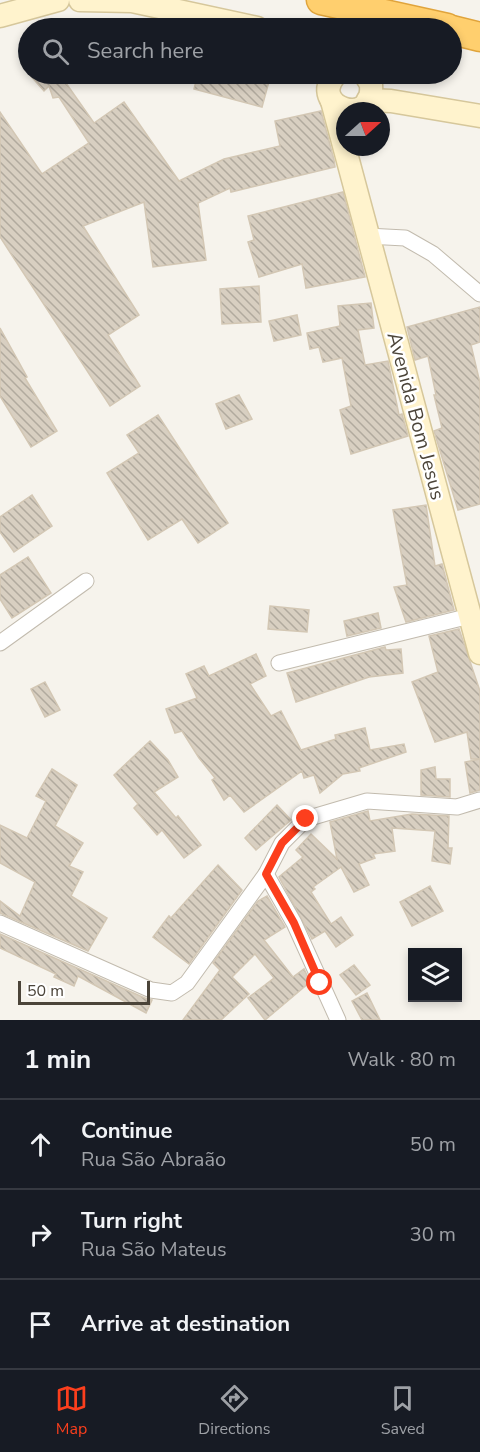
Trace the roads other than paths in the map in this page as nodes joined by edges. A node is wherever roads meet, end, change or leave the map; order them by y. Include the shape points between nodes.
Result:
1 (58, 0) edge
2 (80, 0) edge
3 (321, 0) edge
4 (0, 16) edge
5 (209, 18) edge
6 (402, 18) edge
7 (462, 32) edge
8 (480, 37) edge
9 (371, 84) edge
10 (386, 84) edge
11 (330, 85) edge
12 (342, 102) edge
13 (365, 102) edge
14 (386, 102) edge
15 (469, 113) edge
16 (351, 156) edge
17 (351, 179) junction
18 (367, 236) junction
19 (480, 294) edge
20 (86, 581) dead end
21 (472, 606) edge
22 (0, 643) edge
23 (480, 653) edge
24 (279, 663) dead end
25 (480, 800) edge
26 (266, 874) junction
27 (0, 923) edge
28 (338, 1020) edge

1 - 4 street
2 - 5 street via 132,2
3 - 6 highway
7 - 8 highway
9 - 13 street
10 - 15 street
11 - 12 street
11 - 17 street, Avenida Bom Jesus
14 - 15 street
16 - 17 street, Avenida Bom Jesus
17 - 18 street, Avenida Bom Jesus
18 - 19 street via 405,238 433,254
18 - 21 street, Avenida Bom Jesus
20 - 22 street
21 - 23 street, Avenida Bom Jesus
21 - 24 street
25 - 26 street via 457,807 367,801 306,819 282,843
26 - 27 street via 187,983 172,993 151,990
26 - 28 street via 294,923

